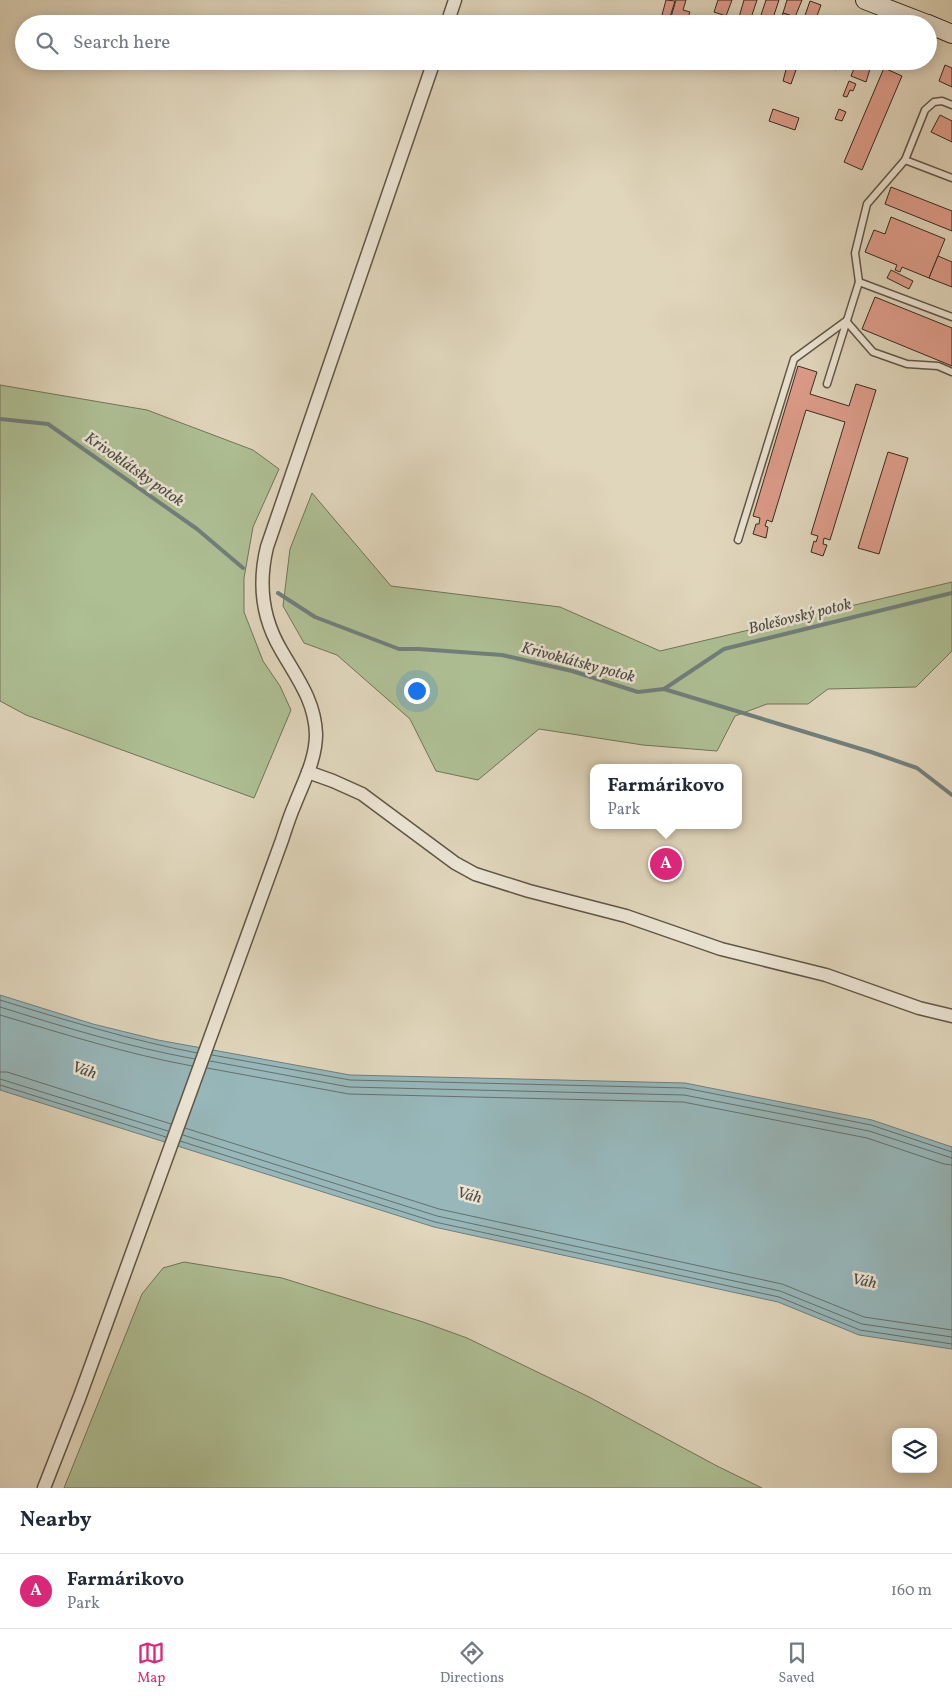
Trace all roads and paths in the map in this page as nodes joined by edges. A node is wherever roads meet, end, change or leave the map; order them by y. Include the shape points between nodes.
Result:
1 (455, 0) edge
2 (865, 0) edge
3 (450, 15) edge
4 (904, 15) edge
5 (937, 28) edge
6 (952, 34) edge
7 (431, 70) edge
8 (952, 105) edge
9 (905, 160) junction
10 (952, 178) edge
11 (859, 282) junction
12 (952, 317) edge
13 (846, 321) junction
14 (952, 372) edge
15 (827, 384) dead end
16 (738, 540) dead end
17 (308, 772) junction
18 (952, 1016) edge
19 (44, 1488) edge

1 - 3 street
2 - 4 main road
5 - 6 main road
7 - 17 street via 263,563 262,599 266,617 281,650 308,694 313,711 316,734
8 - 9 lane via 934,102 925,110
9 - 10 lane
9 - 11 lane via 867,204 855,253
11 - 12 lane
11 - 13 lane
13 - 14 lane via 873,352 907,364 938,366
13 - 15 lane
13 - 16 lane via 794,359
17 - 18 street via 362,794 455,863 475,874 626,916 721,949 826,975 919,1008
17 - 19 street

